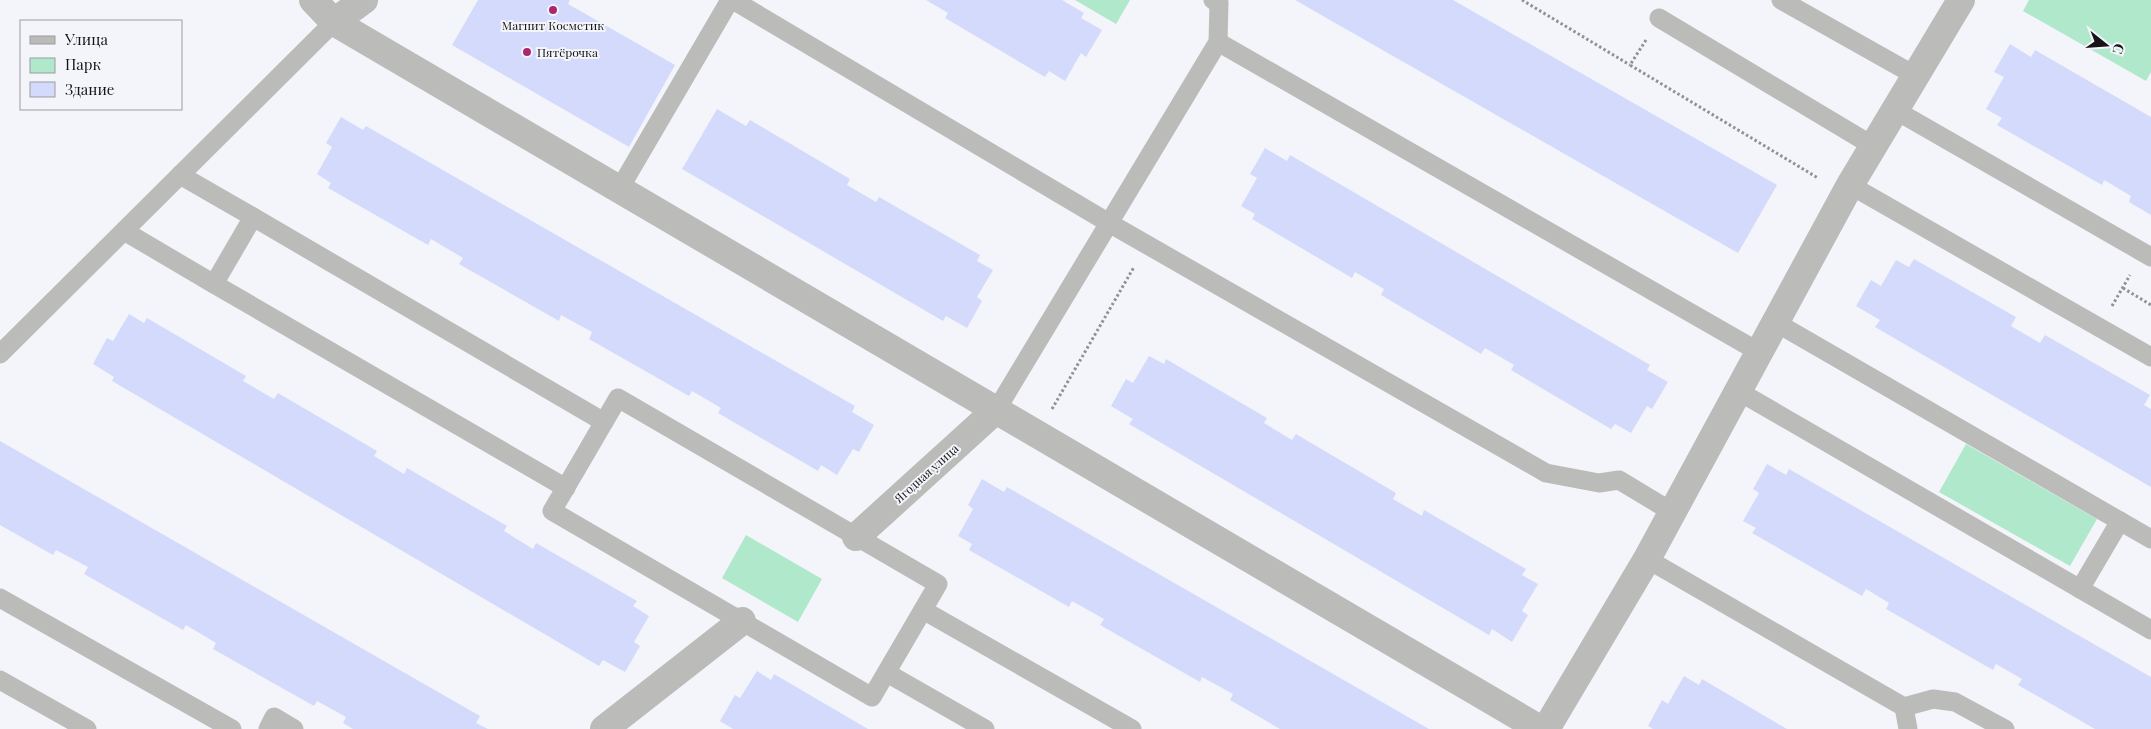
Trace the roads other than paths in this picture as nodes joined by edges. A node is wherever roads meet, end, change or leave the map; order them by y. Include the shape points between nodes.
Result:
1 (313, 0) edge
2 (364, 0) edge
3 (731, 0) edge
4 (1213, 0) edge
5 (1781, 0) edge
6 (1961, 0) edge
7 (1659, 18) road end
8 (334, 22) junction
9 (1218, 42) junction
10 (1916, 76) junction
11 (1895, 110) junction
12 (1873, 146) junction
13 (180, 175) junction
14 (620, 188) junction
15 (1848, 189) junction
16 (252, 217) junction
17 (1109, 223) junction
18 (124, 231) junction
19 (2147, 255) edge
20 (214, 284) junction
21 (1775, 322) junction
22 (1759, 352) junction
23 (0, 354) edge
24 (2151, 357) edge
25 (1738, 391) junction
26 (997, 409) junction
27 (604, 422) junction
28 (566, 488) junction
29 (1672, 512) junction
30 (2120, 521) junction
31 (856, 537) junction
32 (2151, 539) edge
33 (1647, 558) junction
34 (2080, 589) junction
35 (0, 598) edge
36 (923, 610) junction
37 (742, 621) junction
38 (2151, 630) edge
39 (886, 673) junction
40 (0, 680) edge
41 (1904, 707) junction
42 (86, 729) edge
43 (232, 729) edge
44 (268, 729) edge
45 (294, 729) edge
46 (604, 729) edge
47 (985, 729) edge
48 (1132, 729) edge
49 (1540, 729) edge
50 (1546, 729) edge
51 (1908, 729) edge
52 (2005, 729) edge

1 - 8 street
2 - 8 street
3 - 14 lane
3 - 17 lane
4 - 9 lane via 1219,4
5 - 10 lane
6 - 10 street
7 - 12 lane
8 - 13 lane
8 - 14 street
9 - 17 lane
9 - 22 lane
10 - 11 street
11 - 12 street
11 - 19 lane
12 - 15 street
13 - 16 lane
13 - 18 lane
14 - 26 street
15 - 21 street
15 - 24 lane
16 - 20 lane
16 - 27 lane
17 - 26 lane
17 - 29 lane via 1546,473 1599,483 1619,480
18 - 20 lane
18 - 23 lane
20 - 28 lane
21 - 22 street
21 - 30 lane
22 - 25 street
25 - 29 street
25 - 34 lane
26 - 31 street, Ягодная улица
26 - 49 street
27 - 28 lane
27 - 31 lane via 618,398
28 - 37 lane via 552,511
29 - 33 street
30 - 32 lane
30 - 34 lane
31 - 36 lane via 938,584
33 - 41 lane
33 - 50 street
34 - 38 lane
35 - 43 lane
36 - 39 lane
36 - 48 lane
37 - 39 lane via 872,697
37 - 46 street
39 - 47 lane
40 - 42 lane
41 - 51 lane
41 - 52 lane via 1933,699 1955,702
44 - 45 lane via 274,717

